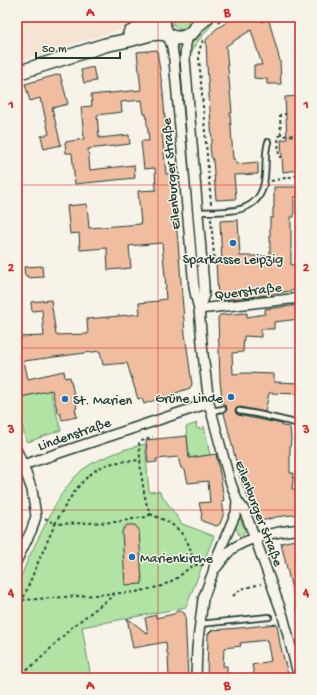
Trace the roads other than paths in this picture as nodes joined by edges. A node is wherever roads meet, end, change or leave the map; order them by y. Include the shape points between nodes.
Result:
1 (163, 17) edge
2 (211, 21) edge
3 (197, 29) edge
4 (167, 35) junction
5 (104, 45) junction
6 (17, 72) edge
7 (268, 142) dead end
8 (187, 207) junction
9 (198, 209) junction
10 (300, 298) edge
11 (200, 309) junction
12 (210, 407) junction
13 (223, 409) dead end
14 (239, 411) dead end
15 (300, 424) edge
16 (17, 450) edge
17 (20, 466) edge
18 (237, 500) junction
19 (300, 529) edge
20 (256, 538) junction
21 (17, 560) edge
22 (213, 572) junction
23 (269, 617) dead end
24 (200, 624) junction
25 (196, 678) edge
26 (299, 678) edge

1 - 4 street
1 - 5 street
2 - 3 street
3 - 4 street via 179,38
3 - 9 street, Eilenburger Straße via 186,42 185,60
4 - 5 street via 150,34
4 - 8 street, Eilenburger Straße via 174,60
5 - 6 street
7 - 9 lane, Eilenburger Straße via 264,183 260,195 251,205 241,210 210,212
8 - 9 lane
8 - 11 street, Eilenburger Straße via 194,287
9 - 11 street, Eilenburger Straße via 204,286
10 - 11 street, Querstraße
11 - 12 street, Eilenburger Straße via 202,354
12 - 13 lane
12 - 17 street, Lindenstraße
12 - 18 street, Eilenburger Straße
14 - 15 lane
16 - 17 street
17 - 21 street via 32,490 36,516
18 - 20 street, Eilenburger Straße
18 - 22 street via 236,513
19 - 20 street
20 - 22 street via 232,550
20 - 26 street, Eilenburger Straße via 286,624
22 - 24 street via 203,599
23 - 24 lane
24 - 25 street

